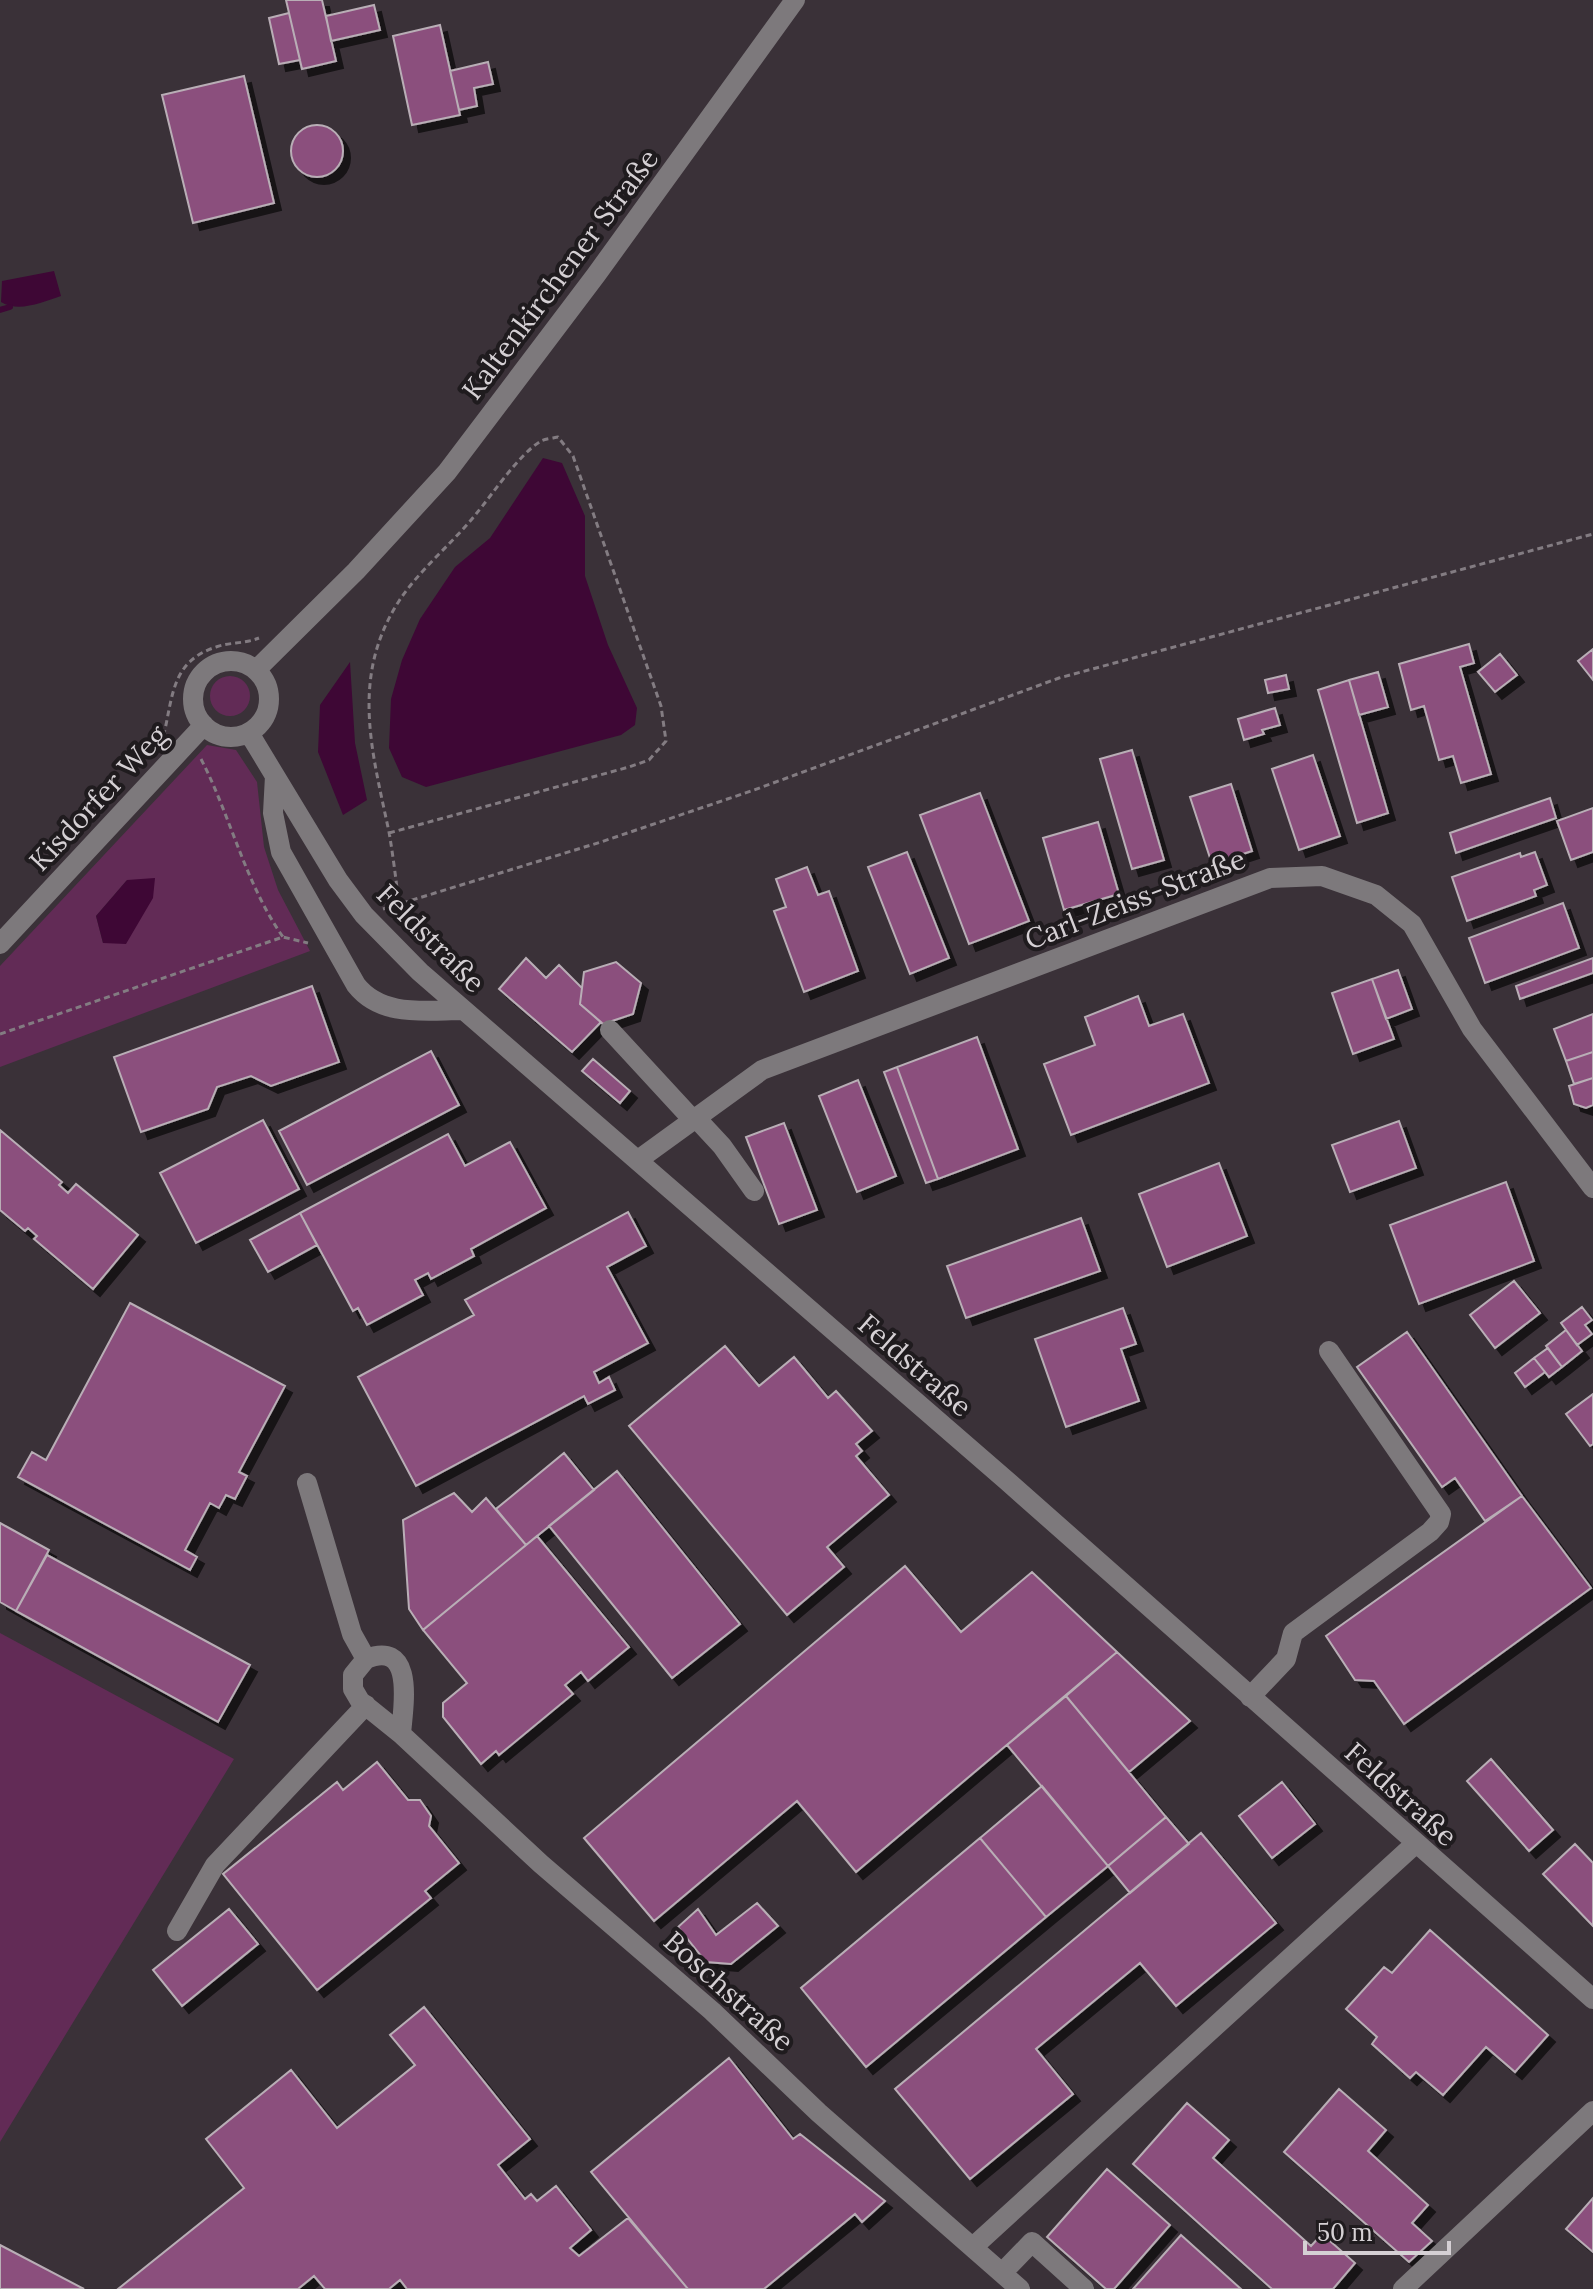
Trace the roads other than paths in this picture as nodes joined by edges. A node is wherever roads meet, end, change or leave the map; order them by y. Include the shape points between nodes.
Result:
1 (795, 0) edge
2 (256, 670) junction
3 (204, 725) junction
4 (249, 733) junction
5 (275, 776) junction
6 (0, 944) edge
7 (464, 1010) junction
8 (610, 1030) dead end
9 (694, 1119) junction
10 (638, 1160) junction
11 (1593, 1188) edge
12 (754, 1191) dead end
13 (1329, 1351) dead end
14 (307, 1483) dead end
15 (366, 1659) junction
16 (1250, 1697) junction
17 (366, 1705) junction
18 (401, 1734) junction
19 (1415, 1844) junction
20 (177, 1931) dead end
21 (1593, 1999) edge
22 (1593, 2111) edge
23 (973, 2247) junction
24 (1002, 2273) junction
25 (1020, 2289) edge
26 (1084, 2289) edge
27 (1403, 2289) edge

1 - 2 street, Kaltenkirchener Straße via 456,460 356,571
2 - 3 street via 233,661 209,668 194,690 193,702
2 - 4 street via 269,691 269,703 266,715
3 - 4 street via 225,737
3 - 6 street, Kisdorfer Weg
4 - 5 street, Feldstraße
5 - 7 street, Feldstraße via 364,915
5 - 7 street via 273,813 281,852 356,985 367,998 391,1009
7 - 10 street, Feldstraße
8 - 9 street
9 - 10 street, Carl-Zeiss-Straße
9 - 11 street, Carl-Zeiss-Straße via 762,1070 1270,878 1322,876 1376,895 1412,924 1472,1029
9 - 12 street via 722,1146
10 - 16 street, Feldstraße
13 - 16 street via 1441,1514 1439,1522 1293,1633 1286,1659
14 - 15 street via 352,1634
15 - 17 street via 352,1682
15 - 18 street via 390,1658 403,1671
16 - 19 street, Feldstraße
17 - 18 street, Boschstraße
17 - 20 street via 215,1865
18 - 23 street, Boschstraße
19 - 21 street, Feldstraße
19 - 23 street
22 - 27 street
23 - 24 street, Boschstraße
24 - 25 street, Boschstraße
24 - 26 street via 1032,2242

